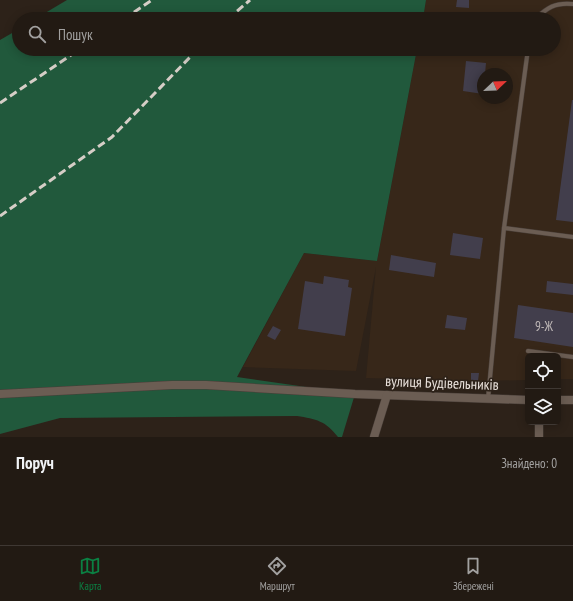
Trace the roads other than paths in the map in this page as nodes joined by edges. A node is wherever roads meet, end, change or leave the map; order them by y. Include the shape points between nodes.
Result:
1 (573, 4) edge
2 (543, 12) edge
3 (527, 56) edge
4 (504, 228) junction
5 (573, 237) edge
6 (528, 351) dead end
7 (573, 357) edge
8 (0, 394) edge
9 (387, 395) junction
10 (488, 399) junction
11 (525, 400) edge
12 (561, 400) edge
13 (573, 400) edge
14 (539, 425) edge
15 (374, 437) edge
16 (539, 437) edge

1 - 2 lane via 564,3
3 - 4 lane
4 - 5 lane
4 - 10 lane
6 - 7 lane
8 - 9 street, вулиця Будівельників via 206,384
9 - 10 street, вулиця Будівельників
9 - 15 street
10 - 11 street, вулиця Будівельників
12 - 13 street
14 - 16 street

